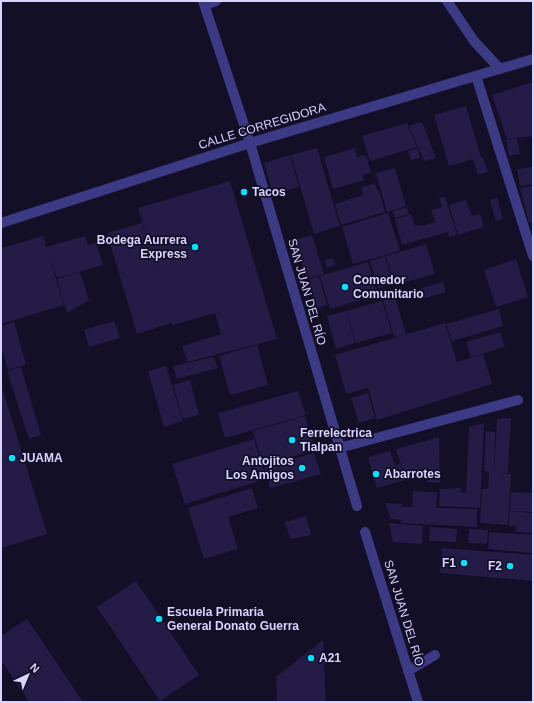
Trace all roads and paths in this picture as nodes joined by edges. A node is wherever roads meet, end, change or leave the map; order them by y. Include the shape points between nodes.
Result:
1 (216, 1) edge
2 (447, 1) edge
3 (204, 3) edge
4 (533, 59) edge
5 (500, 69) junction
6 (476, 76) junction
7 (250, 143) junction
8 (1, 223) edge
9 (533, 256) edge
10 (518, 400) dead end
11 (339, 448) junction
12 (357, 506) dead end
13 (365, 532) dead end
14 (435, 655) dead end
15 (408, 672) junction
16 (418, 702) edge

1 - 3 street
2 - 5 street via 474,41
3 - 7 street, SAN JUAN DEL RÍO
4 - 5 street, CALLE CORREGIDORA
5 - 6 street, CALLE CORREGIDORA
6 - 7 street, CALLE CORREGIDORA
6 - 9 street
7 - 8 street, CALLE CORREGIDORA
7 - 11 street, SAN JUAN DEL RÍO
10 - 11 street
11 - 12 street, SAN JUAN DEL RÍO
13 - 15 street, SAN JUAN DEL RÍO
14 - 15 street
15 - 16 street, SAN JUAN DEL RÍO

